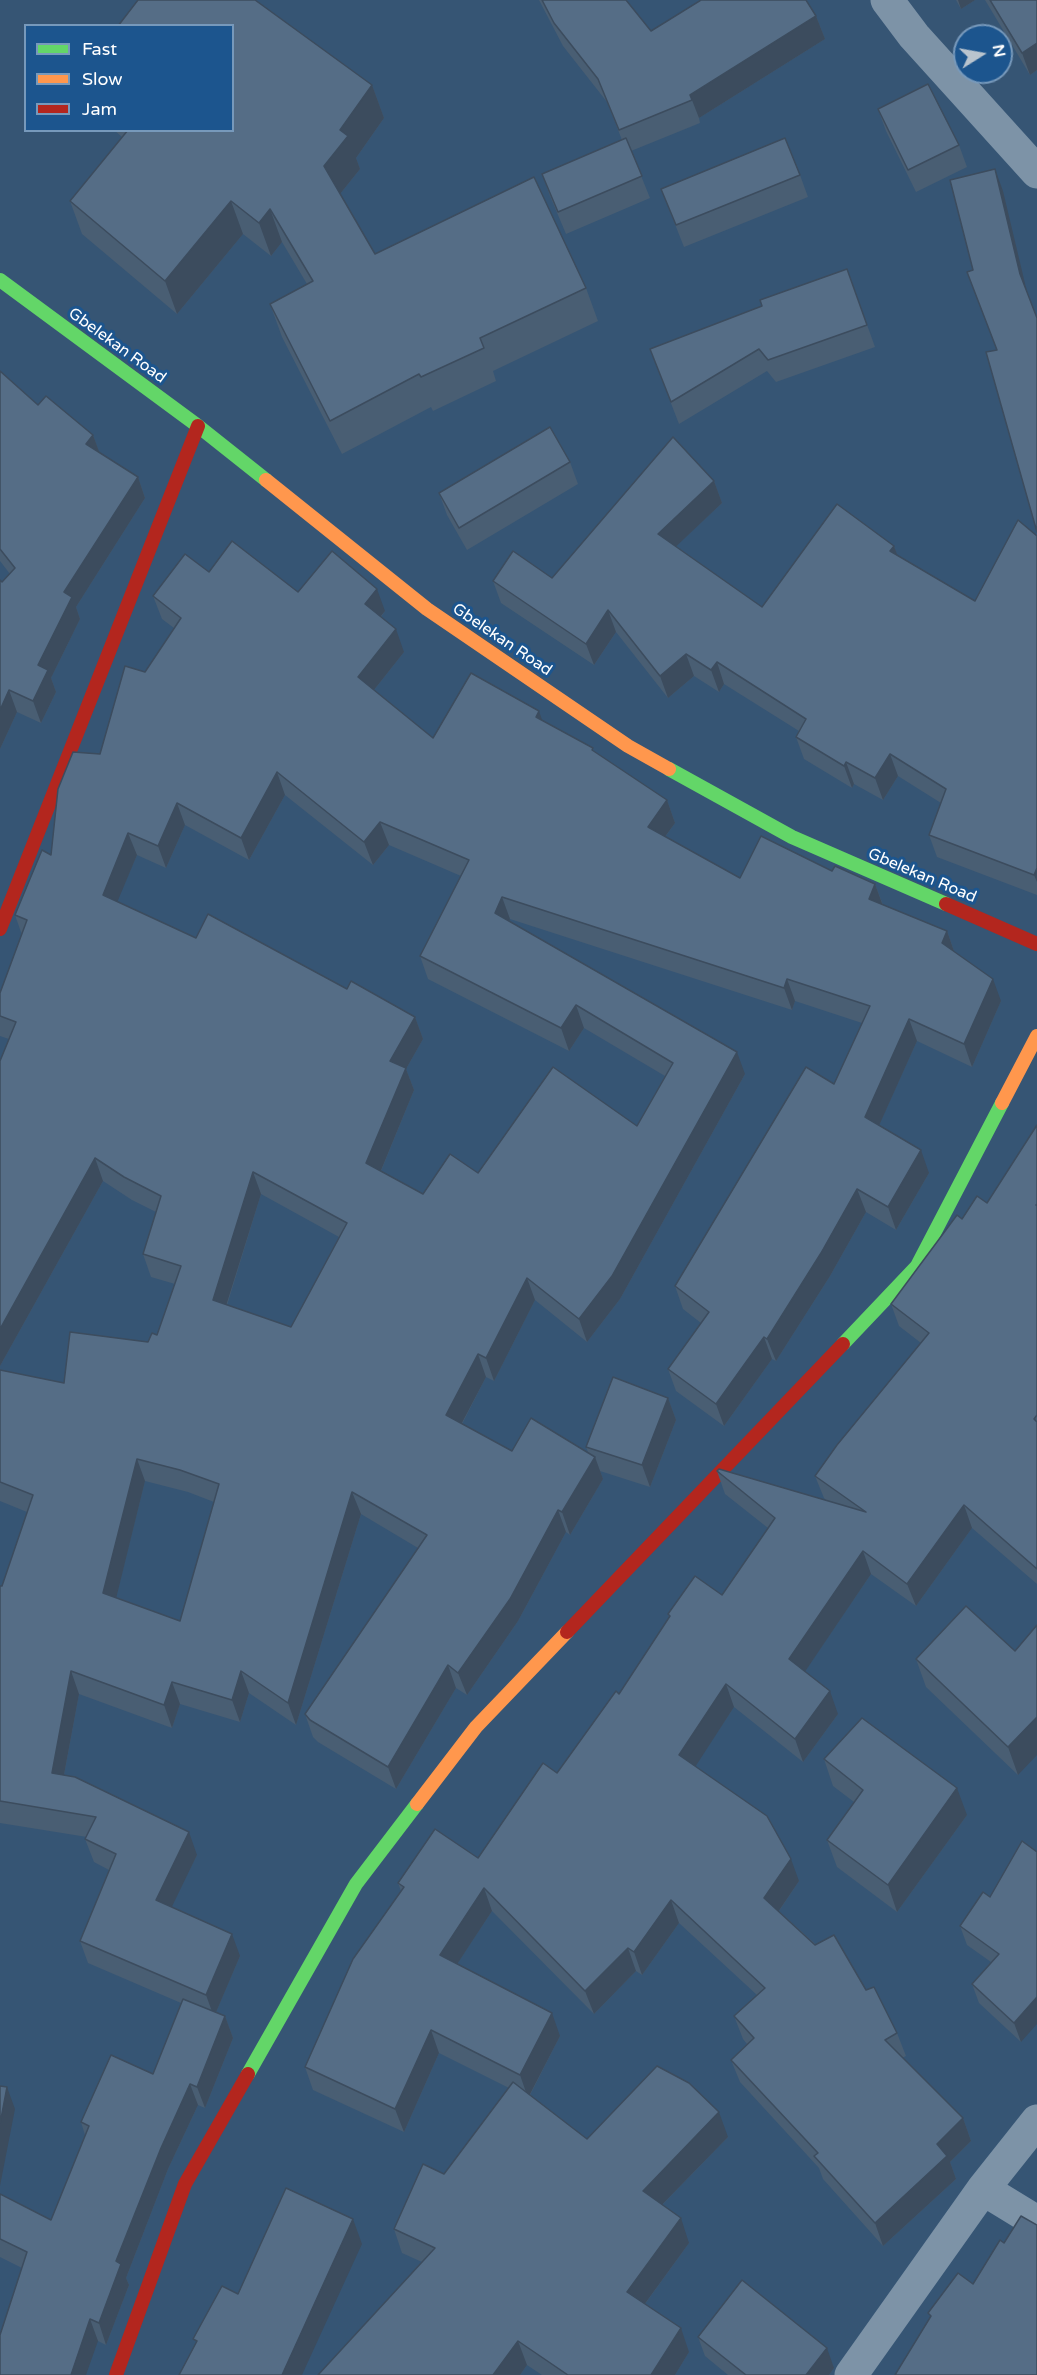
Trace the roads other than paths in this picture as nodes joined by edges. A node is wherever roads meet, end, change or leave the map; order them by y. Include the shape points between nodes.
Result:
1 (887, 0) edge
2 (1037, 172) edge
3 (0, 280) edge
4 (198, 426) junction
5 (0, 929) edge
6 (1037, 944) edge
7 (1037, 1036) edge
8 (1037, 2121) edge
9 (983, 2189) junction
10 (1037, 2222) edge
11 (116, 2375) edge
12 (851, 2375) edge

1 - 2 street via 914,36
3 - 4 street, Gbelekan Road
4 - 5 street
4 - 6 street, Gbelekan Road via 427,609 628,746 792,837
7 - 11 street via 917,1266 476,1727 356,1884 185,2184
8 - 9 street
9 - 10 street
9 - 12 street

